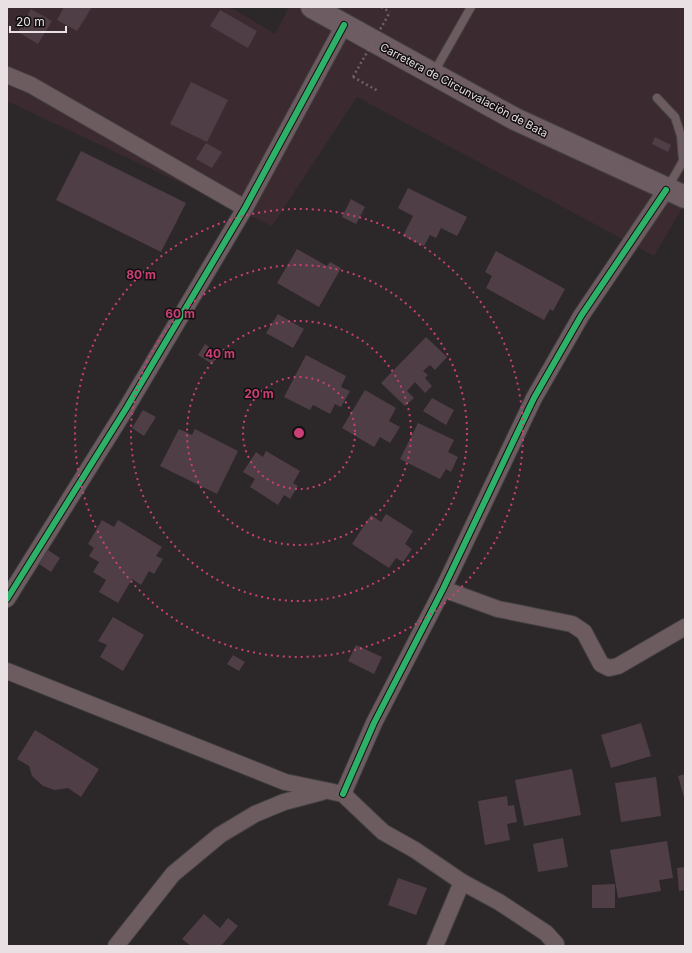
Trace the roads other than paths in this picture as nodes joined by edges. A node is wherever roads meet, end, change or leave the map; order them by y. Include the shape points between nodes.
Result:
1 (312, 7) edge
2 (471, 7) edge
3 (344, 25) junction
4 (7, 74) edge
5 (433, 74) junction
6 (657, 98) dead end
7 (684, 161) edge
8 (676, 194) edge
9 (245, 208) junction
10 (443, 589) junction
11 (7, 599) edge
12 (685, 627) edge
13 (7, 671) edge
14 (325, 791) junction
15 (343, 794) junction
16 (462, 882) junction
17 (116, 946) edge
18 (435, 946) edge
19 (556, 946) edge

1 - 3 main road, Carretera de Circunvalación de Bata
2 - 5 lane
3 - 5 main road, Carretera de Circunvalación de Bata
3 - 9 street
4 - 9 street via 31,85
5 - 8 main road, Carretera de Circunvalación de Bata via 515,120
6 - 7 lane via 675,116
7 - 8 lane
8 - 10 street via 581,316 538,391
9 - 11 street via 127,407
10 - 12 street via 498,609 572,624 584,632 600,664 609,668 618,666
10 - 15 street via 374,723
13 - 14 street via 253,770 285,782
14 - 15 street
14 - 17 street via 284,802 255,814 220,835 173,874
15 - 16 street via 383,832
16 - 18 street
16 - 19 street via 499,902 546,933

